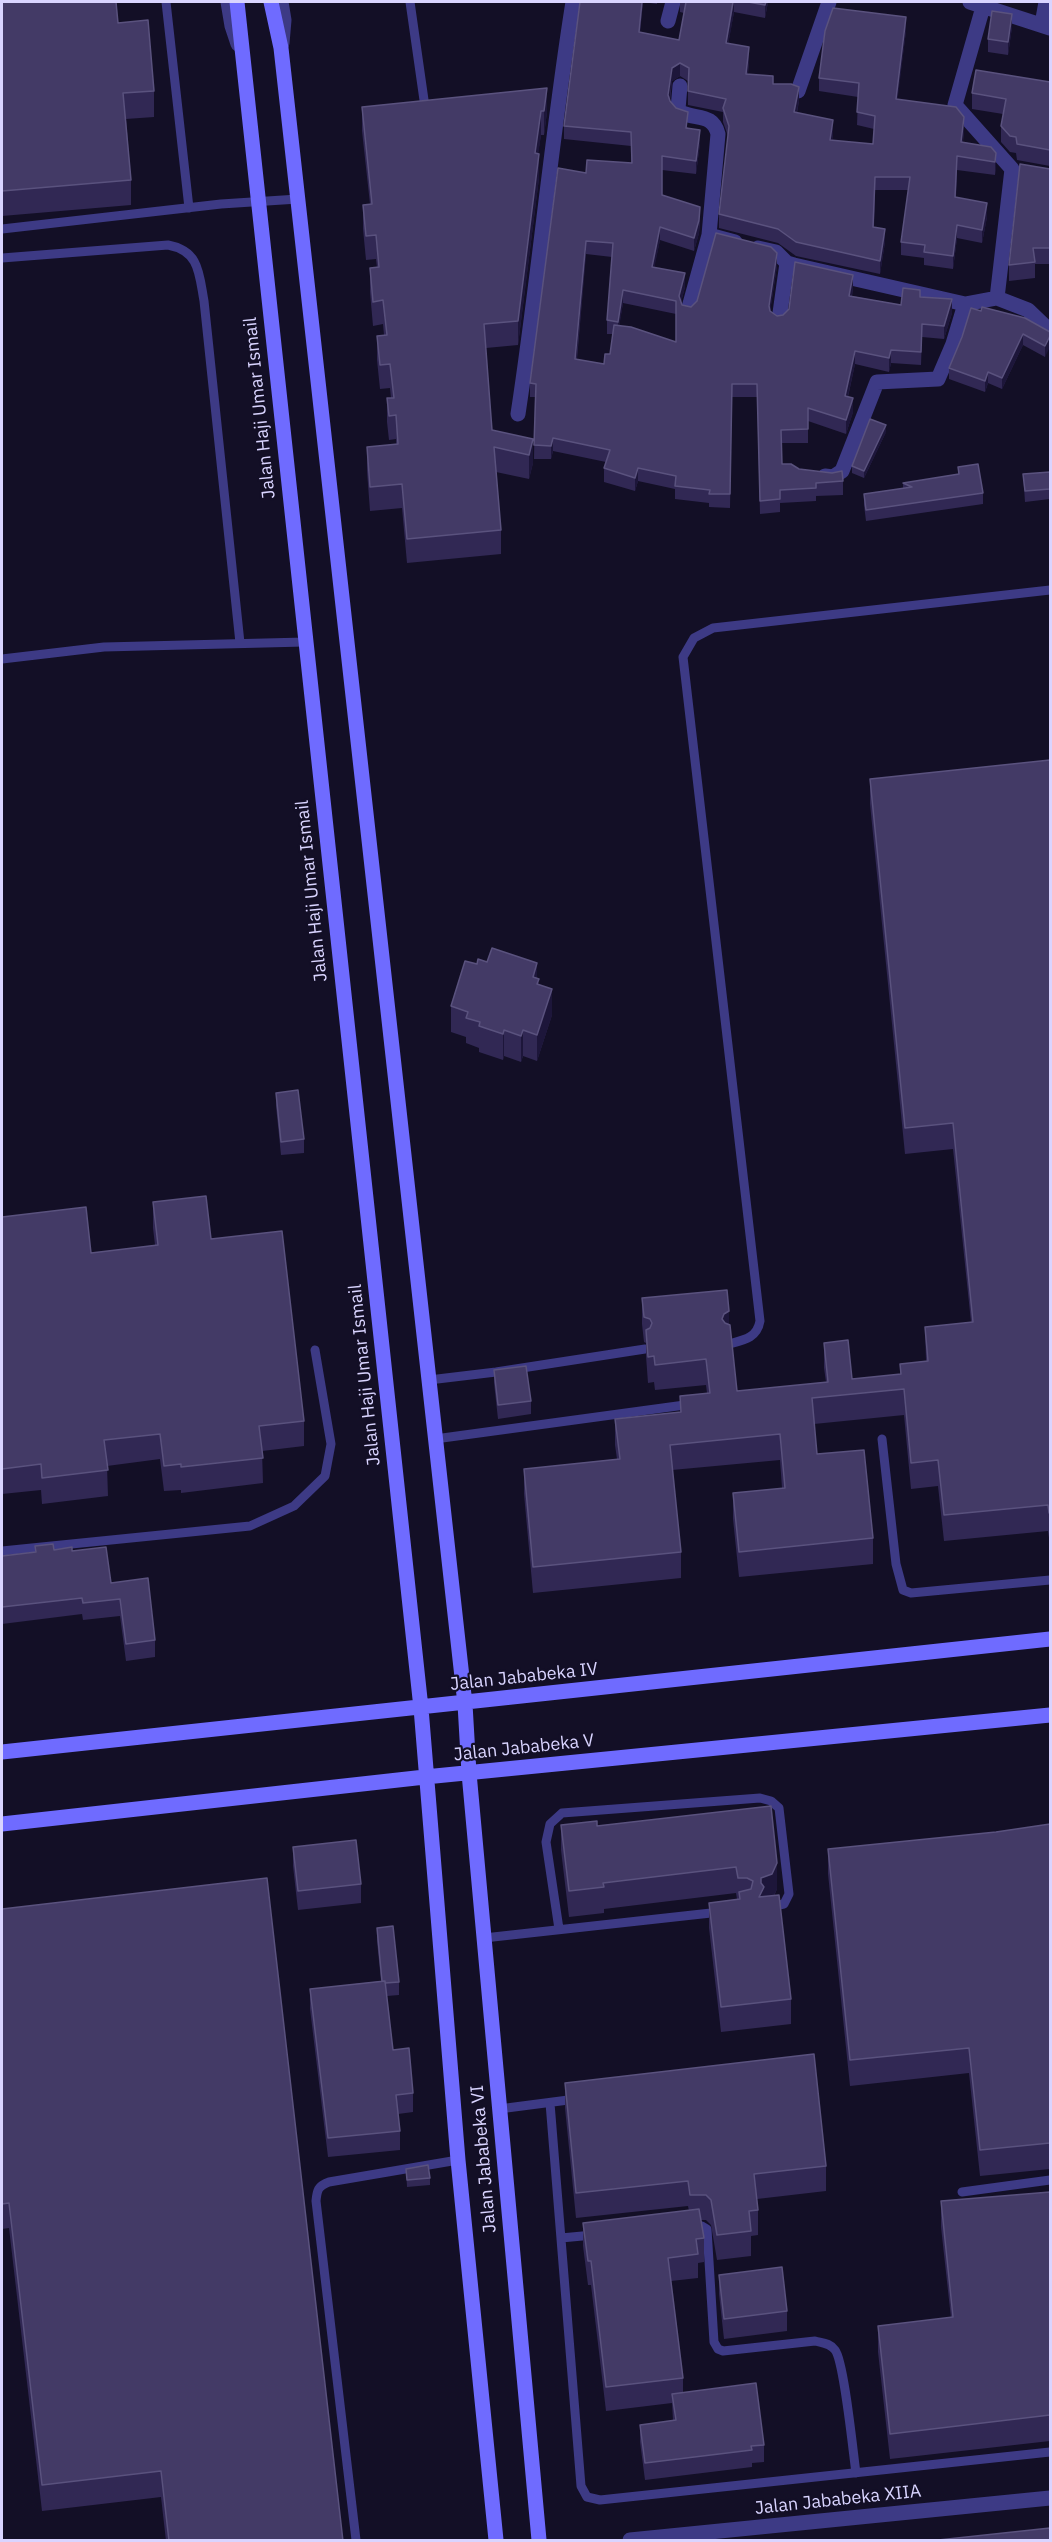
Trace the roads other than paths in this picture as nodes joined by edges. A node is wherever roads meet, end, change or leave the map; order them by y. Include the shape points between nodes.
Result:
1 (166, 2) edge
2 (228, 2) edge
3 (237, 2) edge
4 (272, 2) edge
5 (281, 2) edge
6 (410, 2) edge
7 (573, 2) edge
8 (673, 2) edge
9 (829, 2) edge
10 (1046, 2) edge
11 (976, 4) edge
12 (668, 21) dead end
13 (1046, 26) edge
14 (281, 48) junction
15 (241, 53) junction
16 (680, 86) dead end
17 (798, 91) edge
18 (425, 107) edge
19 (1012, 169) junction
20 (1031, 172) edge
21 (298, 199) junction
22 (256, 201) junction
23 (189, 208) junction
24 (2, 229) edge
25 (709, 235) junction
26 (2, 258) edge
27 (787, 263) junction
28 (997, 298) junction
29 (965, 304) junction
30 (688, 311) edge
31 (779, 320) edge
32 (1050, 331) edge
33 (518, 414) dead end
34 (810, 474) edge
35 (1050, 590) edge
36 (305, 642) junction
37 (240, 644) junction
38 (2, 659) edge
39 (729, 1344) edge
40 (645, 1349) edge
41 (315, 1350) dead end
42 (429, 1380) junction
43 (696, 1404) edge
44 (435, 1439) junction
45 (882, 1439) dead end
46 (2, 1551) edge
47 (1050, 1580) edge
48 (1050, 1639) edge
49 (465, 1704) junction
50 (421, 1708) junction
51 (1050, 1715) edge
52 (2, 1752) edge
53 (469, 1773) junction
54 (425, 1777) junction
55 (2, 1824) edge
56 (767, 1907) edge
57 (735, 1911) edge
58 (559, 1929) junction
59 (484, 1938) junction
60 (584, 2098) edge
61 (550, 2103) junction
62 (499, 2109) junction
63 (458, 2160) junction
64 (1050, 2180) edge
65 (962, 2192) dead end
66 (678, 2228) edge
67 (608, 2234) edge
68 (561, 2238) junction
69 (1050, 2452) edge
70 (856, 2473) junction
71 (1050, 2498) edge
72 (734, 2535) edge
73 (356, 2540) edge
74 (496, 2541) edge
75 (539, 2541) edge
76 (630, 2541) edge

1 - 23 lane
2 - 15 street
3 - 15 street, Jalan Haji Umar Ismail
4 - 14 street
5 - 14 street
6 - 18 lane
7 - 33 street via 549,158
8 - 12 street
9 - 17 street
10 - 13 street
11 - 13 street
11 - 19 street via 955,105
14 - 21 street
15 - 22 street, Jalan Haji Umar Ismail
16 - 25 street via 680,112 711,121 718,134
19 - 20 street
19 - 28 street
21 - 22 lane
21 - 42 street
22 - 23 lane
22 - 36 street, Jalan Haji Umar Ismail
23 - 24 lane
25 - 27 street via 776,252
25 - 30 street
26 - 37 lane via 168,245 181,247 191,255 204,301
27 - 29 street
27 - 31 street
28 - 29 street
28 - 32 street via 1028,310
29 - 34 street via 938,380 877,382 841,474
35 - 39 lane via 713,627 694,638 683,657 760,1321 753,1336
36 - 37 lane
36 - 50 street, Jalan Haji Umar Ismail
37 - 38 lane via 104,647
40 - 42 lane
41 - 46 lane via 331,1444 325,1476 294,1506 250,1526
42 - 44 street
43 - 44 lane
44 - 49 street
45 - 47 lane via 896,1564 903,1590 910,1593
48 - 49 street, Jalan Jababeka IV
49 - 50 street, Jalan Jababeka IV
49 - 53 street
50 - 52 street, Jalan Jababeka IV
50 - 54 street, Jalan Haji Umar Ismail
51 - 53 street, Jalan Jababeka V
53 - 54 street, Jalan Jababeka V
53 - 59 street, Jalan Jababeka VI
54 - 55 street, Jalan Jababeka V
54 - 63 street, Jalan Jababeka VI
56 - 58 lane via 784,1904 789,1894 779,1808 771,1801 760,1798 561,1813 550,1824 546,1842
57 - 58 lane
58 - 59 lane
59 - 62 street, Jalan Jababeka VI
60 - 61 lane
61 - 62 lane
61 - 68 lane
62 - 75 street, Jalan Jababeka VI
63 - 73 lane via 329,2182 317,2191
63 - 74 street, Jalan Jababeka VI
64 - 65 lane
66 - 70 lane via 707,2229 717,2349 815,2341 829,2344 837,2351
67 - 68 lane
68 - 70 lane via 581,2486 587,2497 600,2500
69 - 70 lane
71 - 72 street, Jalan Jababeka XIIA
72 - 76 street, Jalan Jababeka XIIA

